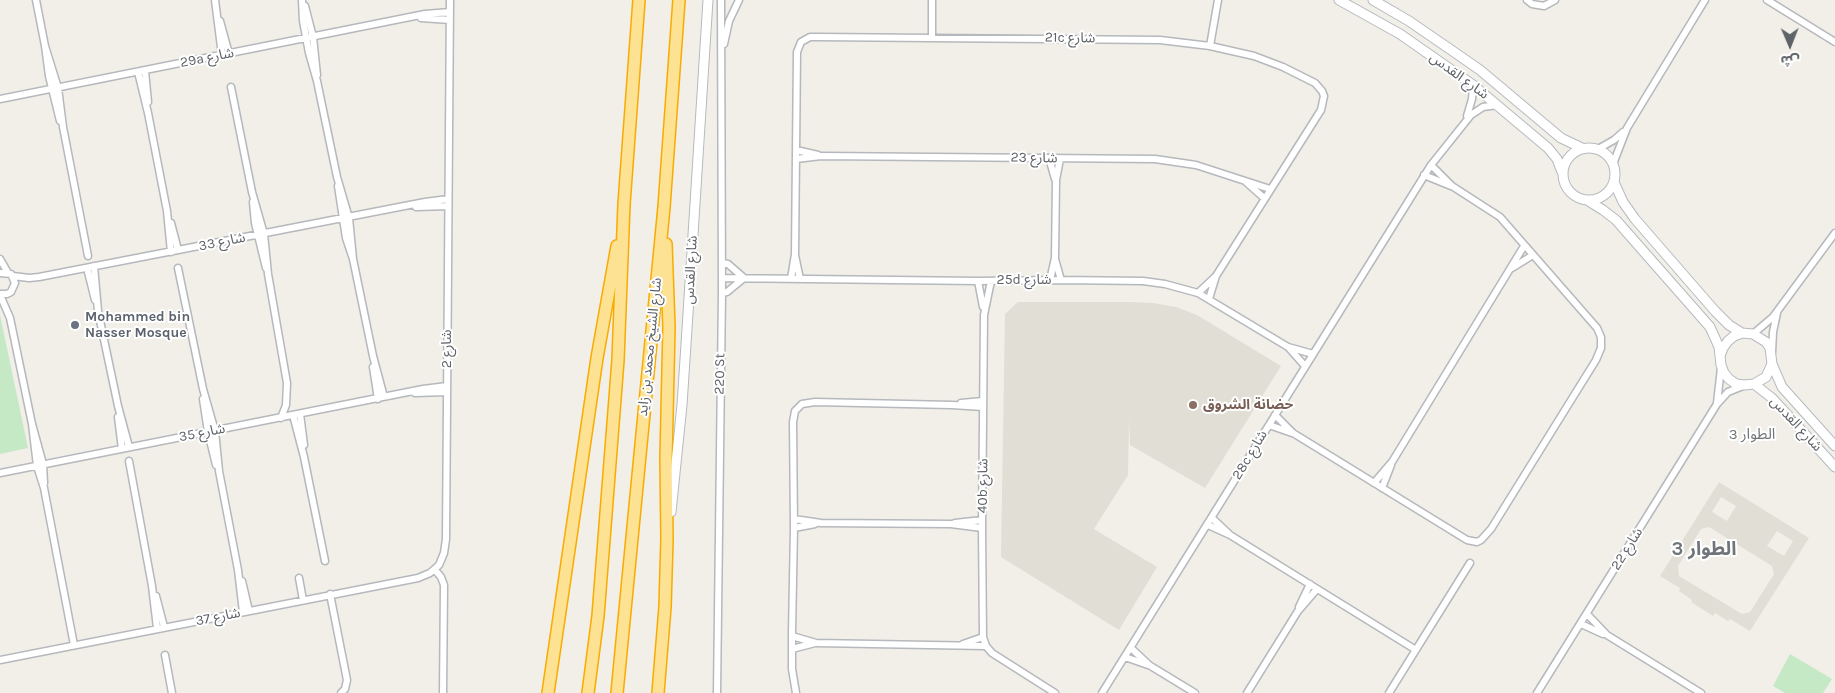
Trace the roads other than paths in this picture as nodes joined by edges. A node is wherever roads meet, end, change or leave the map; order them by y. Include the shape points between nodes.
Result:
1 (36, 0) edge
2 (215, 0) edge
3 (302, 0) edge
4 (450, 0) edge
5 (639, 0) edge
6 (679, 0) edge
7 (708, 0) edge
8 (721, 0) edge
9 (739, 0) edge
10 (932, 0) edge
11 (1218, 0) edge
12 (1339, 0) edge
13 (1373, 0) edge
14 (1527, 0) edge
15 (1555, 0) edge
16 (1705, 0) edge
17 (1767, 0) edge
18 (450, 12) junction
19 (414, 17) junction
20 (450, 20) junction
21 (932, 37) junction
22 (310, 38) junction
23 (1835, 42) edge
24 (1210, 46) junction
25 (225, 55) junction
26 (723, 55) junction
27 (141, 71) junction
28 (1473, 85) junction
29 (55, 88) junction
30 (231, 88) dead end
31 (0, 99) edge
32 (1498, 104) junction
33 (1465, 120) junction
34 (1627, 128) junction
35 (1582, 148) junction
36 (1598, 149) junction
37 (796, 150) junction
38 (821, 156) junction
39 (1049, 158) junction
40 (1060, 158) junction
41 (796, 159) junction
42 (1613, 164) junction
43 (1430, 165) junction
44 (1562, 172) junction
45 (1424, 176) junction
46 (1056, 180) junction
47 (1243, 180) junction
48 (1614, 182) junction
49 (1452, 186) junction
50 (1270, 189) junction
51 (1264, 198) junction
52 (1587, 200) junction
53 (448, 203) junction
54 (624, 204) junction
55 (664, 207) junction
56 (346, 218) junction
57 (1835, 233) edge
58 (261, 235) junction
59 (1524, 246) junction
60 (174, 251) junction
61 (795, 254) junction
62 (1532, 255) junction
63 (88, 256) dead end
64 (1055, 258) junction
65 (0, 260) edge
66 (722, 263) junction
67 (90, 267) junction
68 (178, 268) dead end
69 (1511, 269) junction
70 (0, 273) edge
71 (10, 274) junction
72 (1216, 276) junction
73 (39, 277) junction
74 (722, 278) junction
75 (744, 278) junction
76 (791, 279) junction
77 (800, 279) junction
78 (1050, 280) junction
79 (1061, 280) junction
80 (978, 281) junction
81 (991, 281) junction
82 (13, 290) junction
83 (722, 293) junction
84 (1198, 293) junction
85 (0, 295) edge
86 (1209, 299) junction
87 (1778, 309) junction
88 (984, 315) junction
89 (10, 318) junction
90 (1742, 334) junction
91 (1753, 334) junction
92 (1288, 348) junction
93 (1313, 354) junction
94 (1720, 360) junction
95 (1772, 360) junction
96 (1305, 366) junction
97 (1749, 385) junction
98 (447, 389) junction
99 (381, 398) junction
100 (983, 404) junction
101 (1717, 404) junction
102 (297, 414) junction
103 (1275, 415) junction
104 (281, 418) junction
105 (1269, 424) junction
106 (211, 431) junction
107 (1293, 433) junction
108 (1835, 446) edge
109 (126, 448) junction
110 (129, 461) dead end
111 (1392, 462) junction
112 (40, 465) junction
113 (1835, 467) edge
114 (0, 473) edge
115 (1374, 483) junction
116 (1382, 488) junction
117 (1212, 518) junction
118 (794, 519) junction
119 (982, 520) junction
120 (821, 522) junction
121 (951, 524) junction
122 (1208, 525) junction
123 (794, 528) junction
124 (982, 528) junction
125 (1230, 535) junction
126 (667, 539) junction
127 (325, 561) dead end
128 (1470, 563) dead end
129 (435, 570) junction
130 (298, 578) dead end
131 (1310, 584) junction
132 (1317, 589) junction
133 (330, 594) junction
134 (303, 600) junction
135 (246, 611) junction
136 (1298, 611) junction
137 (1587, 614) junction
138 (1581, 624) junction
139 (160, 628) junction
140 (1607, 635) junction
141 (792, 636) junction
142 (983, 637) junction
143 (816, 643) junction
144 (74, 645) junction
145 (959, 645) junction
146 (986, 646) junction
147 (1131, 648) junction
148 (792, 649) junction
149 (1416, 650) junction
150 (165, 655) dead end
151 (1126, 657) junction
152 (0, 660) edge
153 (1149, 665) junction
154 (343, 691) edge
155 (172, 693) edge
156 (442, 693) edge
157 (547, 693) edge
158 (588, 693) edge
159 (618, 693) edge
160 (658, 693) edge
161 (717, 693) edge
162 (796, 693) edge
163 (1055, 693) edge
164 (1103, 693) edge
165 (1195, 693) edge
166 (1247, 693) edge
167 (1389, 693) edge
168 (1537, 693) edge
169 (1701, 693) edge

1 - 29 street
2 - 25 street
3 - 22 street
4 - 18 street, شارع 2
5 - 54 highway, شارع الشيخ محمد بن زايد
6 - 55 highway, شارع الشيخ محمد بن زايد
7 - 126 main road, شارع القدس via 683,396
8 - 26 street, 220 St
9 - 26 street, 220 St via 729,21
10 - 21 street
11 - 24 street
12 - 28 main road, شارع القدس via 1400,34
13 - 35 main road, شارع القدس via 1457,54 1555,134
14 - 15 street via 1544,6
16 - 34 street
17 - 23 street
18 - 19 street, 29a شارع
18 - 20 street, شارع 2
19 - 20 street, 29a شارع
19 - 22 street, 29a شارع
20 - 53 street, شارع 2
21 - 24 street, 21c شارع via 1160,40
21 - 37 street, 21c شارع via 817,37 801,42 797,52
22 - 25 street, 29a شارع
22 - 56 street
24 - 50 street, 21c شارع via 1254,56 1283,67 1315,83 1324,96 1321,110
25 - 27 street, 29a شارع
26 - 66 street, 220 St
27 - 29 street, 29a شارع
27 - 60 street
28 - 32 main road, شارع القدس
28 - 33 street, 28c شارع via 1471,106
29 - 31 street, 29a شارع
29 - 63 street
30 - 58 street
32 - 33 street, 28c شارع via 1483,107
32 - 44 main road, شارع القدس via 1548,148
33 - 43 street, 28c شارع
34 - 36 street
34 - 42 street
35 - 36 main road
35 - 44 main road via 1568,157
36 - 42 main road
37 - 38 street, شارع 23
37 - 41 street
38 - 39 street, شارع 23
38 - 41 street, شارع 23
39 - 40 street, شارع 23
39 - 46 street
40 - 46 street
40 - 47 street, شارع 23 via 1175,161
41 - 61 street
42 - 48 main road
43 - 45 street, 28c شارع
43 - 49 street
44 - 52 main road via 1564,186 1569,192
45 - 49 street
45 - 93 street, 28c شارع
46 - 64 street
47 - 50 street, شارع 23
47 - 51 street, شارع 23
48 - 52 main road via 1604,196
48 - 90 main road via 1635,219 1723,319
49 - 59 street via 1495,213
50 - 51 street
51 - 72 street
52 - 94 main road via 1616,220 1704,319 1715,335
53 - 56 street, شارع 33
53 - 98 street, شارع 2
54 - 157 highway via 597,358
54 - 158 highway, شارع الشيخ محمد بن زايد via 618,360 598,616
55 - 126 highway via 668,311
55 - 159 highway, شارع الشيخ محمد بن زايد
56 - 58 street, شارع 33
56 - 99 street
57 - 87 street
58 - 60 street, شارع 33
58 - 104 street via 288,383
59 - 62 street
59 - 69 street
60 - 67 street, شارع 33
61 - 76 street
61 - 77 street
62 - 69 street
62 - 116 street via 1596,328 1601,337 1601,348 1488,534 1477,542 1467,540
64 - 78 street
64 - 79 street
65 - 71 street
66 - 74 street, 220 St
66 - 75 street
67 - 73 street, شارع 33
67 - 109 street
68 - 106 street via 203,389 204,412
69 - 111 street
70 - 71 street, شارع 33
71 - 73 street, شارع 33
71 - 82 street via 15,283
72 - 84 street
72 - 86 street
73 - 82 street, شارع 33
74 - 75 street, 25d شارع
74 - 83 street, 220 St
75 - 76 street, 25d شارع
75 - 83 street
76 - 77 street, 25d شارع
77 - 80 street, 25d شارع
78 - 79 street, 25d شارع
78 - 81 street, 25d شارع
79 - 84 street, 25d شارع via 1154,282
80 - 81 street, 25d شارع
80 - 88 street, 40b شارع
81 - 88 street, 40b شارع
82 - 85 street, شارع 33
82 - 89 street
83 - 161 street, 220 St
84 - 86 street, 25d شارع
85 - 89 street
86 - 92 street, 25d شارع
87 - 91 street
87 - 95 street
88 - 100 street, 40b شارع
89 - 112 street
90 - 91 main road
90 - 94 main road via 1728,341
91 - 95 main road via 1766,342
92 - 93 street, 25d شارع
92 - 96 street, 25d شارع
93 - 96 street, 28c شارع
94 - 97 main road via 1729,379 1736,384
94 - 101 street, شارع 22
95 - 97 main road via 1766,377
95 - 108 main road, شارع القدس via 1782,387
96 - 103 street, 28c شارع
97 - 101 street, شارع 22 via 1728,392
97 - 113 main road, شارع القدس via 1772,398
98 - 99 street, شارع 35
98 - 129 street, شارع 2 via 446,546
99 - 102 street, شارع 35
100 - 118 street via 802,404 795,411 793,422
100 - 119 street, 40b شارع
101 - 137 street, شارع 22
102 - 104 street, شارع 35
102 - 127 street
103 - 105 street, 28c شارع
103 - 107 street
104 - 106 street, شارع 35
105 - 107 street
105 - 117 street, 28c شارع
106 - 109 street, شارع 35
106 - 135 street
107 - 115 street
109 - 112 street, شارع 35
110 - 139 street
111 - 115 street
111 - 116 street
112 - 114 street, شارع 35
112 - 144 street
115 - 116 street
117 - 122 street, 28c شارع
117 - 125 street
118 - 120 street
118 - 123 street
119 - 121 street
119 - 124 street, 40b شارع
120 - 121 street
120 - 123 street
121 - 124 street
122 - 125 street
122 - 147 street, 28c شارع
123 - 141 street
124 - 142 street, 40b شارع
125 - 131 street
126 - 160 highway
128 - 149 street
129 - 133 street, شارع 37 via 418,578
129 - 156 street via 444,585
130 - 134 street
131 - 132 street
131 - 136 street
132 - 136 street
132 - 149 street
133 - 134 street, شارع 37
133 - 154 street via 347,680
134 - 135 street, شارع 37
135 - 139 street, شارع 37
136 - 166 street
137 - 138 street, شارع 22
137 - 140 street
138 - 140 street
138 - 168 street, شارع 22
139 - 144 street, شارع 37
140 - 169 street
141 - 143 street
141 - 148 street
142 - 145 street
142 - 146 street, 40b شارع
143 - 145 street
143 - 148 street
144 - 152 street, شارع 37
145 - 146 street
146 - 163 street, 40b شارع
147 - 151 street, 28c شارع
147 - 153 street
148 - 162 street
149 - 167 street
150 - 155 street
151 - 153 street
151 - 164 street, 28c شارع
153 - 165 street

